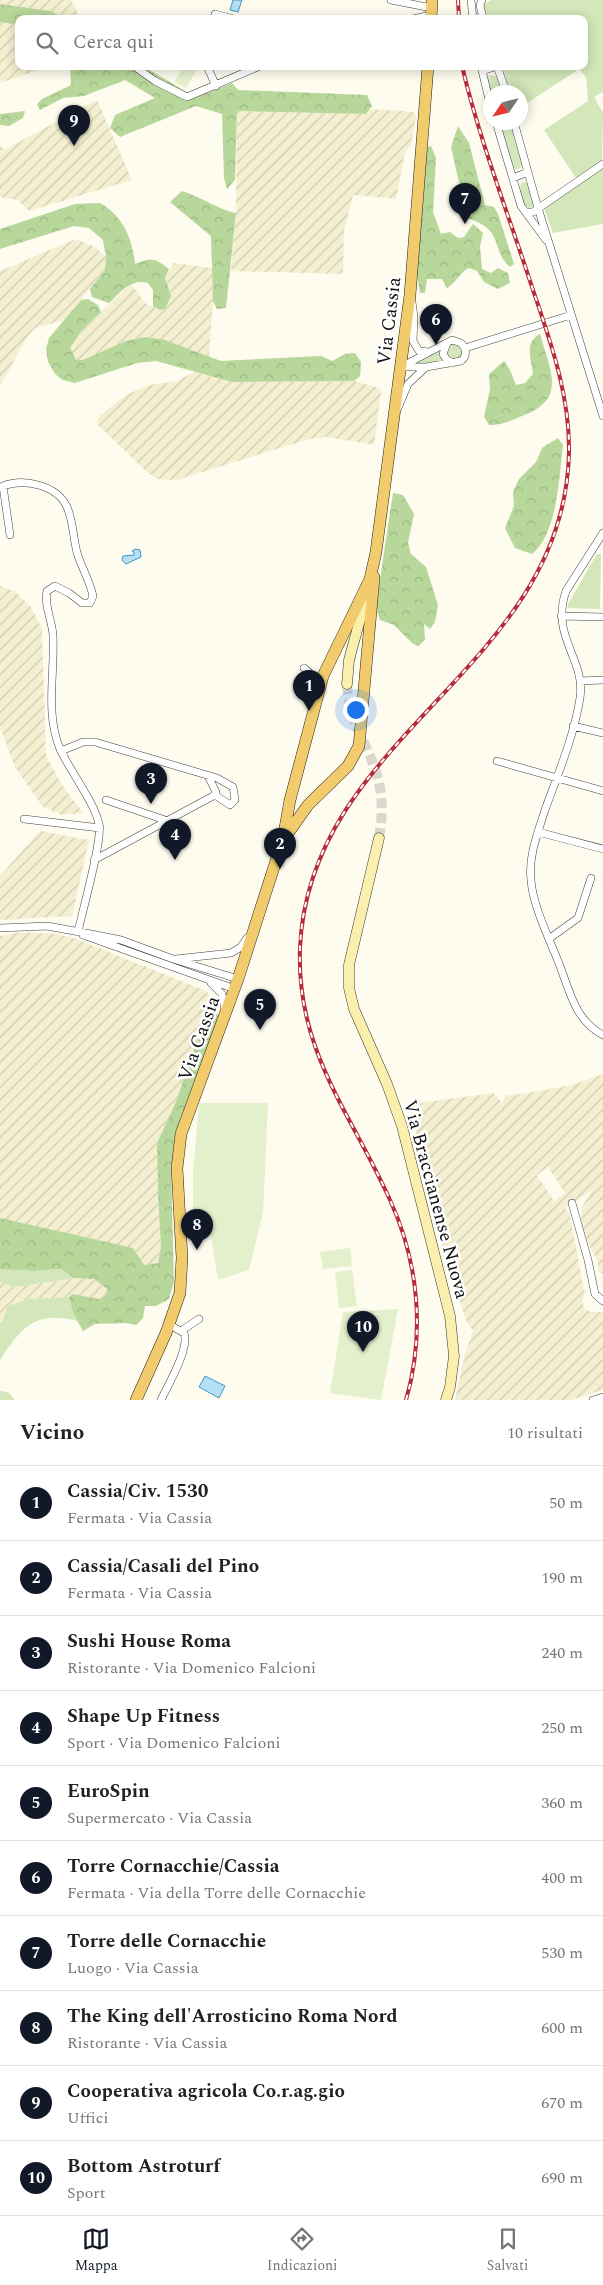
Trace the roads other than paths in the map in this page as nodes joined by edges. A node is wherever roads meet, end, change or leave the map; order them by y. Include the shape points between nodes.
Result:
1 (391, 0) edge
2 (471, 0) edge
3 (482, 0) edge
4 (432, 10) edge
5 (215, 14) dead end
6 (219, 15) edge
7 (473, 15) edge
8 (482, 15) edge
9 (140, 70) edge
10 (209, 70) edge
11 (251, 70) edge
12 (428, 70) edge
13 (481, 70) edge
14 (498, 70) edge
15 (485, 85) edge
16 (504, 85) edge
17 (216, 86) junction
18 (498, 130) edge
19 (516, 130) edge
20 (603, 164) edge
21 (528, 172) junction
22 (513, 178) junction
23 (538, 208) junction
24 (526, 212) junction
25 (550, 247) junction
26 (410, 295) junction
27 (571, 315) junction
28 (448, 342) junction
29 (465, 348) junction
30 (432, 351) junction
31 (454, 363) junction
32 (401, 367) junction
33 (426, 367) junction
34 (395, 413) junction
35 (603, 416) edge
36 (603, 533) edge
37 (10, 535) dead end
38 (376, 552) junction
39 (370, 579) junction
40 (561, 616) junction
41 (603, 617) edge
42 (304, 668) dead end
43 (313, 676) dead end
44 (603, 680) edge
45 (580, 681) junction
46 (347, 684) tunnel mouth
47 (573, 726) junction
48 (603, 733) edge
49 (61, 751) junction
50 (497, 761) dead end
51 (208, 776) junction
52 (556, 778) junction
53 (603, 791) edge
54 (215, 795) junction
55 (106, 800) dead end
56 (24, 819) dead end
57 (168, 821) junction
58 (100, 828) junction
59 (538, 832) junction
60 (379, 838) tunnel mouth
61 (283, 839) junction
62 (603, 849) edge
63 (94, 860) junction
64 (590, 878) dead end
65 (258, 920) junction
66 (0, 928) edge
67 (81, 930) junction
68 (550, 938) junction
69 (200, 957) junction
70 (173, 959) junction
71 (197, 967) junction
72 (194, 975) junction
73 (208, 981) junction
74 (236, 984) junction
75 (226, 1011) junction
76 (603, 1035) edge
77 (572, 1203) dead end
78 (603, 1301) edge
79 (198, 1319) dead end
80 (170, 1325) junction
81 (181, 1331) junction
82 (603, 1397) edge
83 (136, 1400) edge
84 (161, 1400) edge
85 (446, 1400) edge
86 (593, 1400) edge

1 - 4 street
2 - 7 street
3 - 8 street
5 - 6 street
9 - 17 street via 188,97
10 - 17 street
11 - 17 street
12 - 26 main road, Via Cassia
13 - 15 street
14 - 16 street
18 - 22 street
19 - 21 street
20 - 23 street
21 - 22 street
21 - 23 street
22 - 24 street via 521,206
23 - 24 street
23 - 25 street
24 - 25 street
25 - 27 street
26 - 30 street via 414,312 413,344 419,351
26 - 32 main road, Via Cassia
27 - 29 street
27 - 35 street
28 - 29 street via 458,341
28 - 30 street
28 - 31 street via 443,354
29 - 31 street via 464,359
30 - 32 street
31 - 33 street
32 - 33 street
32 - 34 main road, Via Cassia
33 - 34 street via 408,384
34 - 38 main road, Via Cassia
36 - 40 street via 566,592
37 - 49 street via 3,486 41,485 56,494 67,508 78,556 91,586 93,596 90,603 82,603 55,586 47,591 45,600 53,637 52,721
38 - 39 main road, Via Cassia
38 - 61 main road via 359,746 348,766 308,805
39 - 46 main road via 349,660
39 - 61 main road, Via Cassia via 323,676
40 - 41 street
40 - 45 street
42 - 43 street
44 - 45 street
45 - 47 street via 580,698
47 - 48 street
47 - 52 street
49 - 51 street via 83,742 95,742
49 - 58 street
50 - 52 street
51 - 54 street
51 - 54 street via 233,787 235,800 230,805
52 - 53 street
52 - 59 street
54 - 57 street
55 - 57 street
56 - 58 street
57 - 63 street
58 - 63 street
59 - 62 street
59 - 68 street via 530,879
60 - 85 main road, Via Braccianense Nuova via 351,955 349,988 354,1010 402,1126 450,1316 454,1356
61 - 65 main road, Via Cassia
63 - 67 street
64 - 68 street via 578,918
65 - 69 street via 237,951
65 - 74 main road, Via Cassia
66 - 67 street via 47,926
67 - 70 street
67 - 72 street
68 - 76 street via 578,1011 590,1027
69 - 70 street
69 - 71 street
70 - 71 street
71 - 72 street
71 - 74 street
72 - 73 street
73 - 74 street
73 - 75 street via 222,994
74 - 75 main road, Via Cassia
75 - 80 main road, Via Cassia via 178,1148 182,1277
77 - 78 street via 595,1294
79 - 81 street
80 - 81 street
80 - 83 main road, Via Cassia
81 - 84 street via 185,1343
82 - 86 street

